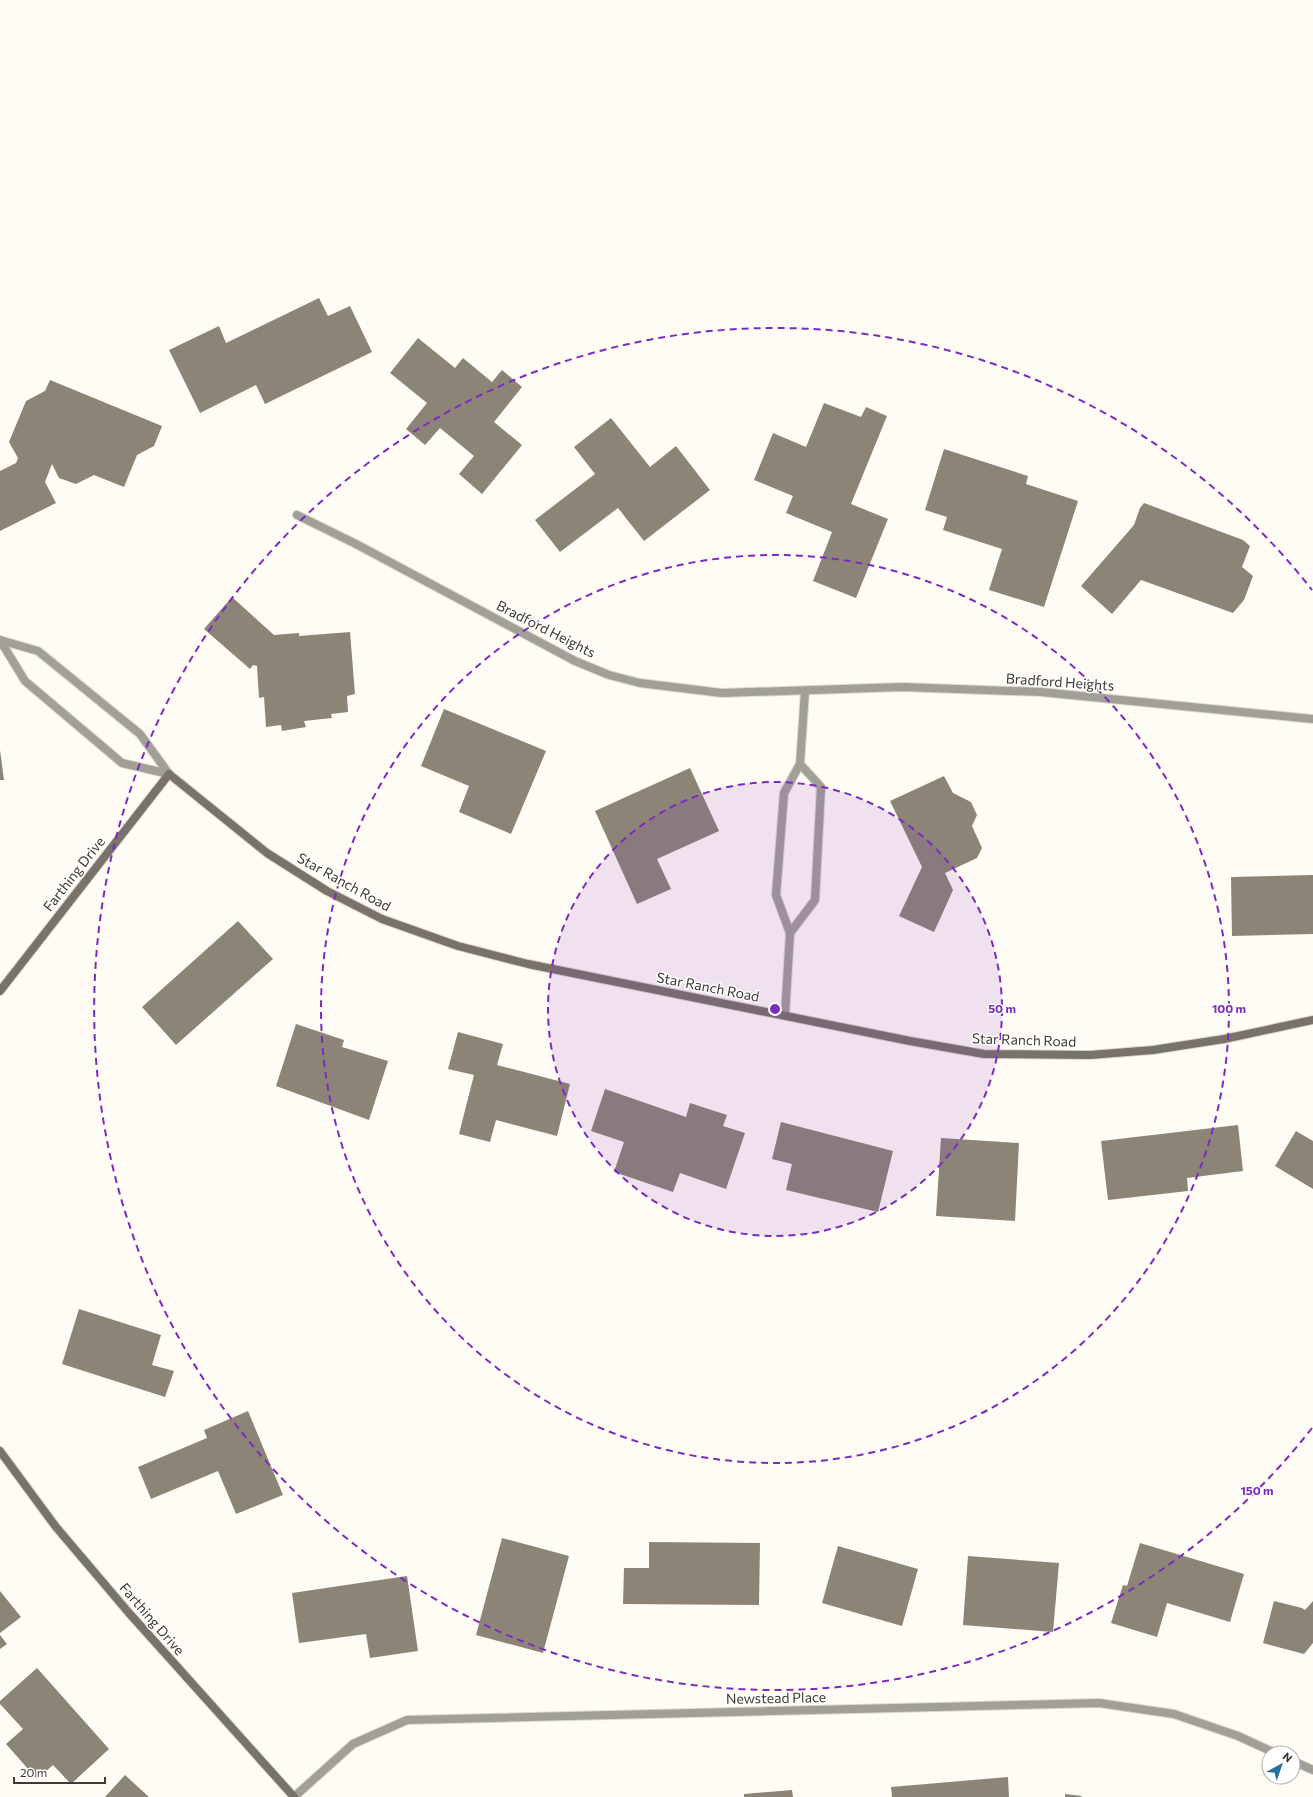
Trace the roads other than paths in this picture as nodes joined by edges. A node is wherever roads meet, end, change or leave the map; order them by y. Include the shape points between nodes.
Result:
1 (297, 515) dead end
2 (0, 640) edge
3 (805, 691) junction
4 (1313, 719) edge
5 (800, 764) junction
6 (168, 774) junction
7 (790, 933) junction
8 (0, 991) edge
9 (785, 1015) junction
10 (1313, 1020) edge
11 (0, 1451) edge
12 (1261, 1747) edge
13 (1301, 1765) edge
14 (1313, 1770) edge
15 (294, 1797) edge

1 - 3 street, Bradford Heights via 575,661 609,675 640,683 722,693
2 - 6 street via 38,651 140,734
2 - 6 street via 25,681 122,763
3 - 4 street, Bradford Heights via 902,687 1041,692
3 - 5 street
5 - 7 street via 784,793 776,895
5 - 7 street via 821,787 815,900
6 - 8 street, Farthing Drive
6 - 9 street, Star Ranch Road via 267,853 327,891 382,919 458,946 528,964
7 - 9 street
9 - 10 street, Star Ranch Road via 984,1054 1090,1055 1153,1050 1224,1039
11 - 15 street, Farthing Drive via 60,1533
12 - 15 street, Newstead Place via 1174,1714 1099,1703 407,1720 353,1744
13 - 14 street

